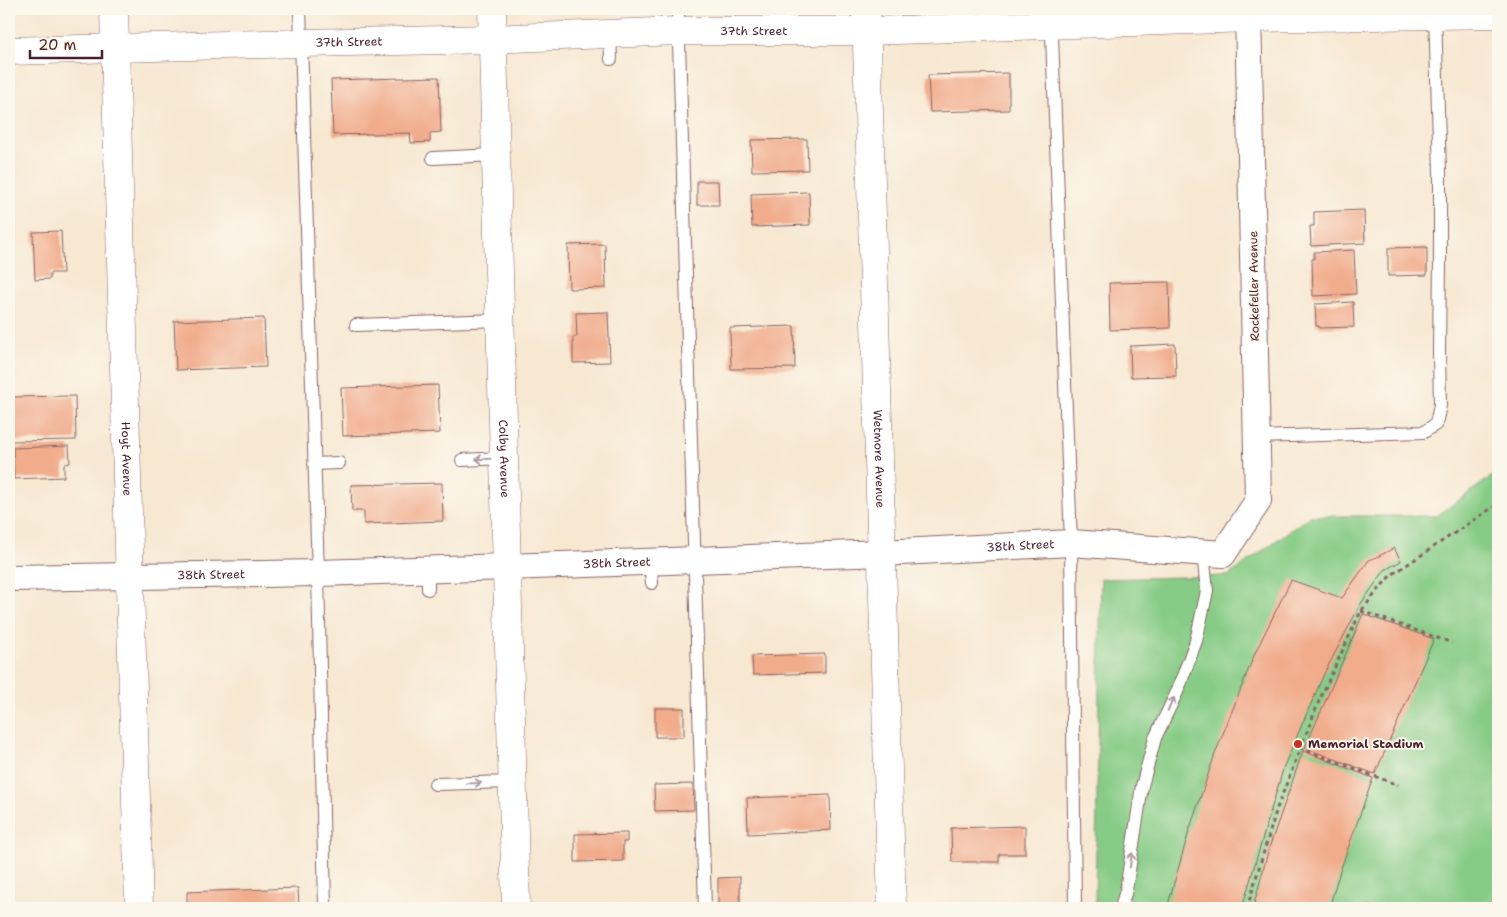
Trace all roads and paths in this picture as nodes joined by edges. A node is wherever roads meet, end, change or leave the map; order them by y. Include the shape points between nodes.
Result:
1 (114, 9) edge
2 (300, 9) edge
3 (492, 9) edge
4 (1435, 12) edge
5 (1248, 13) edge
6 (1498, 14) edge
7 (1051, 17) edge
8 (678, 20) edge
9 (867, 20) edge
10 (493, 39) junction
11 (301, 43) junction
12 (115, 49) junction
13 (9, 51) edge
14 (495, 156) junction
15 (433, 158) dead end
16 (500, 320) junction
17 (356, 325) dead end
18 (1257, 437) junction
19 (504, 458) junction
20 (462, 460) dead end
21 (339, 463) dead end
22 (314, 464) junction
23 (1498, 504) edge
24 (1072, 542) junction
25 (882, 552) junction
26 (1213, 553) junction
27 (694, 559) junction
28 (507, 567) junction
29 (318, 573) junction
30 (129, 575) junction
31 (9, 578) edge
32 (1361, 611) junction
33 (1452, 643) dead end
34 (1300, 748) junction
35 (513, 782) junction
36 (435, 784) dead end
37 (1398, 785) dead end
38 (139, 908) edge
39 (325, 908) edge
40 (516, 908) edge
41 (705, 908) edge
42 (892, 908) edge
43 (1075, 908) edge
44 (1121, 908) edge
45 (1247, 908) edge

1 - 12 street, Hoyt Avenue
2 - 11 lane
3 - 10 street, Colby Avenue
4 - 5 street, 37th Street
4 - 6 street, 37th Street
4 - 18 lane via 1440,240 1440,405 1436,424 1424,432
5 - 7 street, 37th Street
5 - 18 street, Rockefeller Avenue
7 - 9 street, 37th Street
7 - 24 lane
8 - 9 street, 37th Street
8 - 10 street, 37th Street via 610,47
8 - 27 lane
9 - 25 street, Wetmore Avenue
10 - 11 street, 37th Street
10 - 14 street, Colby Avenue
11 - 12 street, 37th Street
11 - 22 lane
12 - 13 street, 37th Street
12 - 30 street, Hoyt Avenue
14 - 15 lane
14 - 16 street, Colby Avenue
16 - 17 lane
16 - 19 street, Colby Avenue
18 - 26 street, Rockefeller Avenue via 1258,501
19 -> 20 lane
19 - 28 street, Colby Avenue
21 - 22 lane
22 - 29 lane
23 - 32 path via 1390,576
24 - 25 street, 38th Street
24 - 26 street, 38th Street
24 - 43 lane
25 - 27 street, 38th Street
25 - 42 street, Wetmore Avenue
44 -> 26 lane via 1142,786 1154,738 1177,692 1196,641
27 - 28 street, 38th Street via 651,572
27 - 41 lane
28 - 29 street, 38th Street via 428,579
28 - 35 street, Colby Avenue
29 - 30 street, 38th Street
29 - 39 lane
30 - 31 street, 38th Street
30 - 38 street, Hoyt Avenue
32 - 33 path
32 - 34 path via 1318,701
34 - 37 path
34 - 45 path via 1277,808
36 -> 35 lane
35 - 40 street, Colby Avenue

